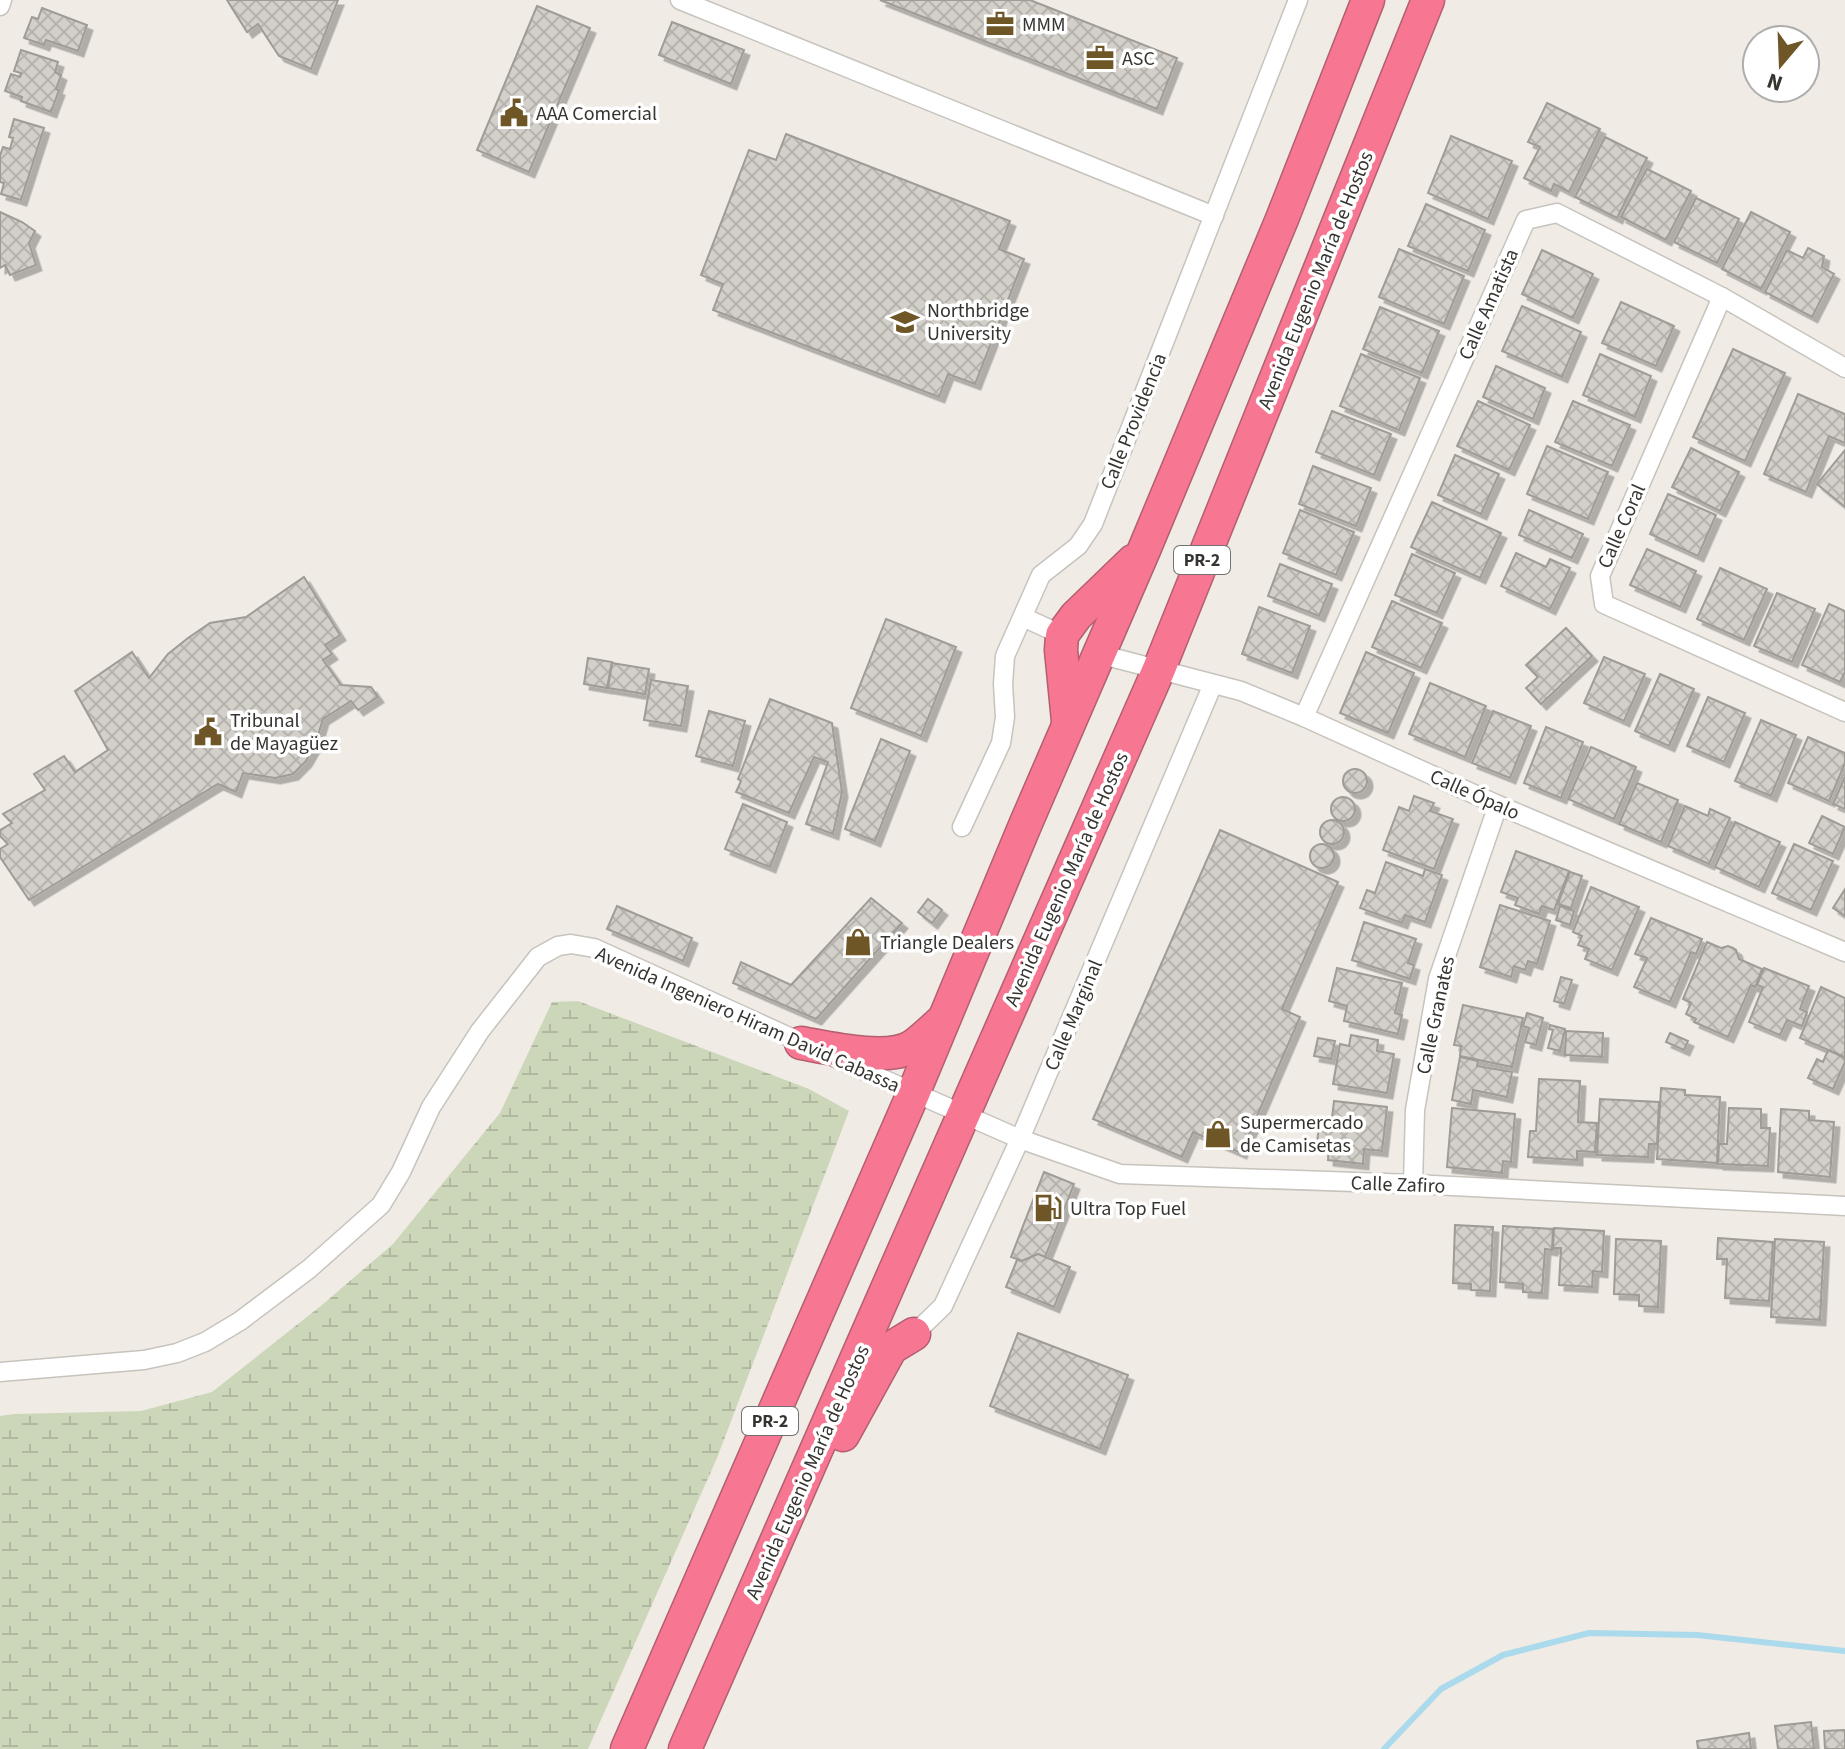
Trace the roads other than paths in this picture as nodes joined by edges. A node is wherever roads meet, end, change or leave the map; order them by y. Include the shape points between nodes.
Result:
1 (2, 0) edge
2 (680, 0) edge
3 (1298, 0) edge
4 (1368, 0) edge
5 (1428, 0) edge
6 (0, 6) edge
7 (1214, 216) junction
8 (1722, 297) junction
9 (1845, 368) edge
10 (1144, 550) junction
11 (1023, 617) junction
12 (1062, 635) junction
13 (1099, 654) junction
14 (1159, 669) junction
15 (1213, 684) junction
16 (1845, 712) edge
17 (1304, 717) junction
18 (1068, 724) junction
19 (1498, 805) junction
20 (962, 827) dead end
21 (1845, 952) edge
22 (945, 1019) junction
23 (801, 1043) junction
24 (913, 1094) junction
25 (962, 1115) junction
26 (1020, 1139) junction
27 (1413, 1184) junction
28 (1845, 1206) edge
29 (914, 1334) joint
30 (0, 1372) edge
31 (737, 1632) junction
32 (627, 1749) edge
33 (685, 1749) edge

1 - 6 street
2 - 7 street
3 - 7 street, Calle Providencia
4 - 10 highway, PR-2
5 - 14 highway, Avenida Eugenio María de Hostos / PR-2
7 - 11 street, Calle Providencia via 1093,524 1078,546 1041,575
8 - 9 street, Calle Amatista
8 - 16 street, Calle Coral via 1600,576 1604,604
8 - 17 street, Calle Amatista via 1557,213 1526,220
10 - 12 highway
10 - 13 highway, PR-2
11 - 12 street
11 - 20 street, Calle Providencia via 1005,656 1001,743
12 - 18 highway
13 - 14 street, Calle Ópalo
13 - 18 highway, PR-2
14 - 15 street, Calle Ópalo
14 - 25 highway, Avenida Eugenio María de Hostos / PR-2
15 - 17 street, Calle Ópalo
15 - 26 street, Calle Marginal
17 - 19 street, Calle Ópalo
18 - 22 highway, PR-2
19 - 21 street, Calle Ópalo
19 - 27 street, Calle Granates via 1438,979 1415,1110
22 - 23 highway via 910,1048 880,1053
22 - 24 highway, PR-2
23 - 24 street, Avenida Ingeniero Hiram David Cabassa
23 - 30 street, Avenida Ingeniero Hiram David Cabassa via 594,948 558,946 538,957 480,1031 431,1107 381,1205 309,1269 240,1321 177,1353
24 - 25 street, Avenida Ingeniero Hiram David Cabassa
24 - 32 highway, PR-2
25 - 26 street, Calle Zafiro
25 - 31 highway, Avenida Eugenio María de Hostos / PR-2
26 - 27 street, Calle Zafiro via 1120,1174
26 - 29 street, Calle Marginal via 943,1306
27 - 28 street, Calle Zafiro
29 - 31 highway via 891,1348
31 - 33 highway, Avenida Eugenio María de Hostos / PR-2

